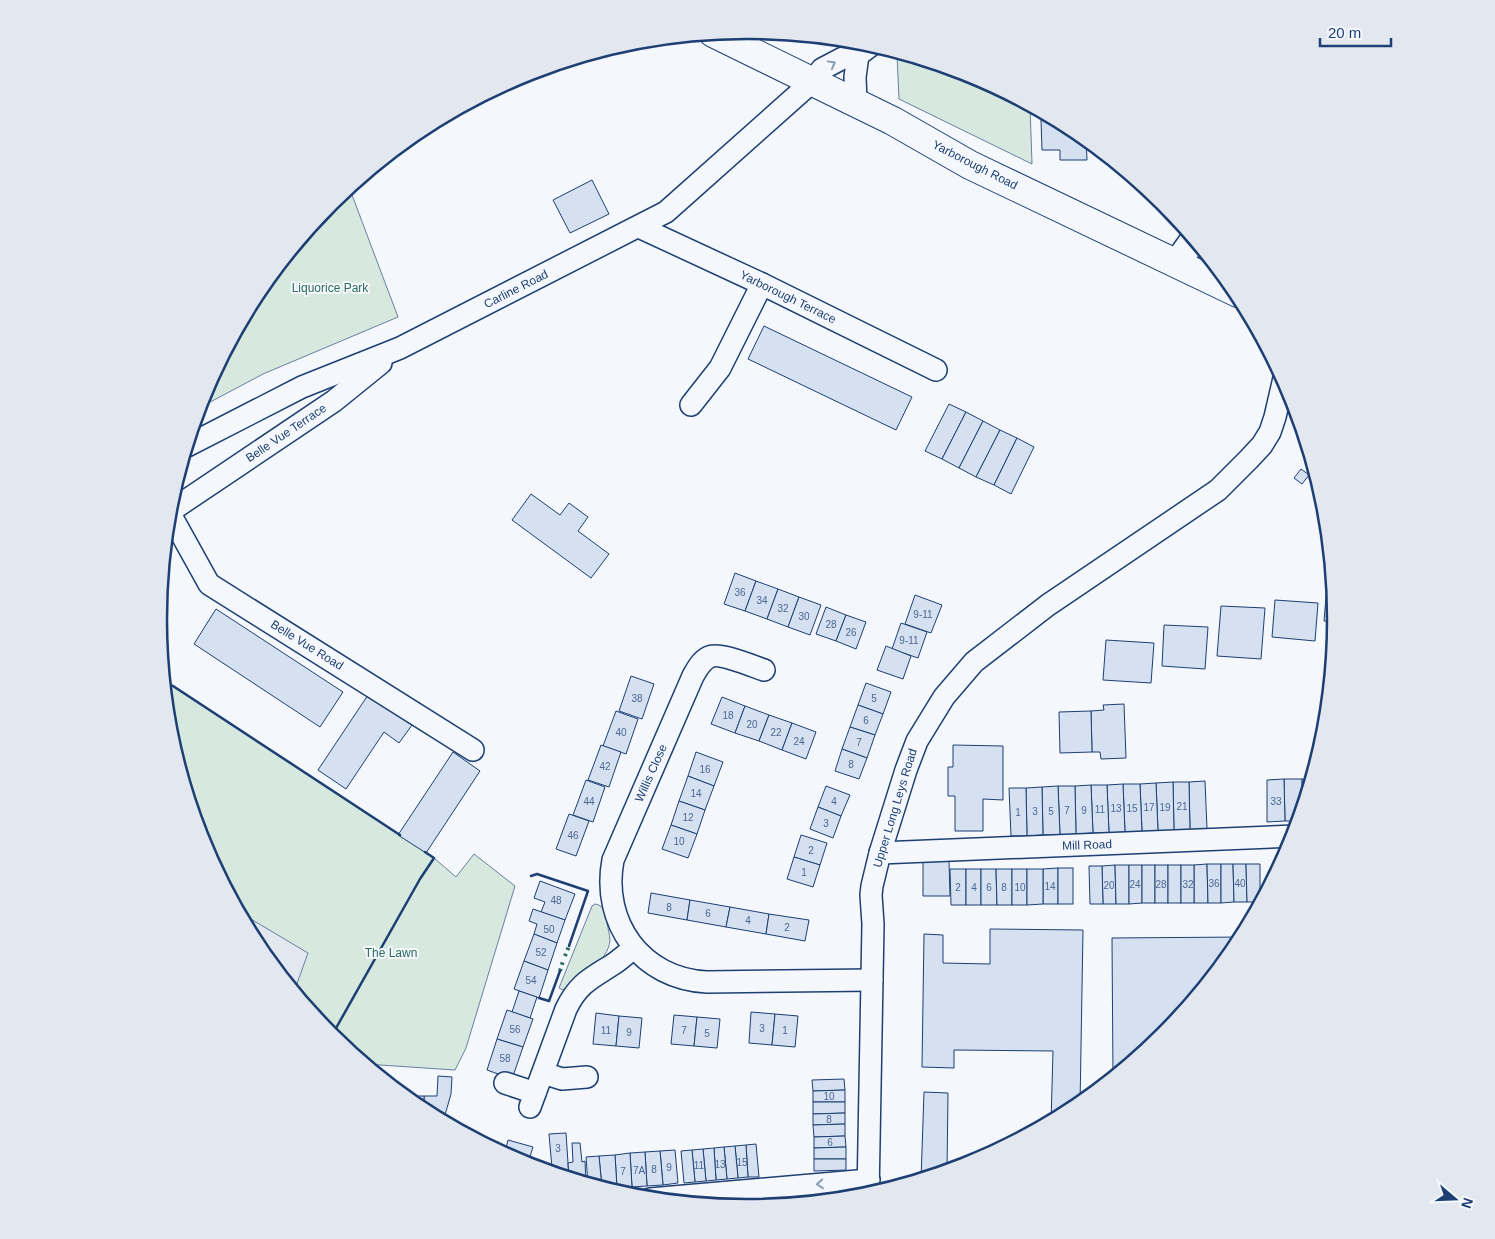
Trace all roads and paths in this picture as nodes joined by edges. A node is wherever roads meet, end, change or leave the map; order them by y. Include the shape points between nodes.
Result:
1 (725, 40) edge
2 (865, 50) edge
3 (863, 51) edge
4 (812, 82) junction
5 (856, 103) junction
6 (639, 227) junction
7 (1190, 244) edge
8 (1177, 263) junction
9 (762, 284) junction
10 (1221, 285) edge
11 (400, 348) junction
12 (936, 370) dead end
13 (1281, 391) edge
14 (692, 405) dead end
15 (195, 442) edge
16 (178, 506) edge
17 (175, 523) edge
18 (764, 670) dead end
19 (473, 750) dead end
20 (1286, 836) edge
21 (880, 853) junction
22 (634, 948) junction
23 (872, 980) junction
24 (542, 1073) junction
25 (587, 1077) dead end
26 (505, 1083) dead end
27 (864, 1188) edge
28 (868, 1188) edge
29 (691, 1197) edge

1 - 4 main road, Yarborough Road
2 - 5 street via 855,77
4 -> 3 street, Carline Road via 822,69
4 - 5 main road, Yarborough Road
4 - 6 street, Carline Road via 666,212
5 - 8 main road, Yarborough Road via 970,165
6 - 9 street, Yarborough Terrace
6 - 11 street, Carline Road
7 - 8 street
8 - 10 main road, Yarborough Road
9 - 12 street, Yarborough Terrace
9 - 14 street via 720,368
11 - 15 street, Carline Road via 302,387
11 - 16 street, Belle Vue Terrace via 334,401
13 - 21 street, Upper Long Leys Road via 1270,432 1218,490 1048,605 974,662 944,696 913,749
17 - 19 street, Belle Vue Road via 210,584
18 - 22 street, Willis Close via 721,656 710,656 693,676 613,860 610,888 615,914 622,932
20 - 21 street, Mill Road
21 - 23 street, Upper Long Leys Road via 871,895
22 - 23 street, Willis Close via 664,972 698,982
22 - 24 street via 586,982 571,998
23 - 28 street, Upper Long Leys Road
24 - 25 street via 562,1079
24 - 26 street via 533,1100
27 -> 29 street

